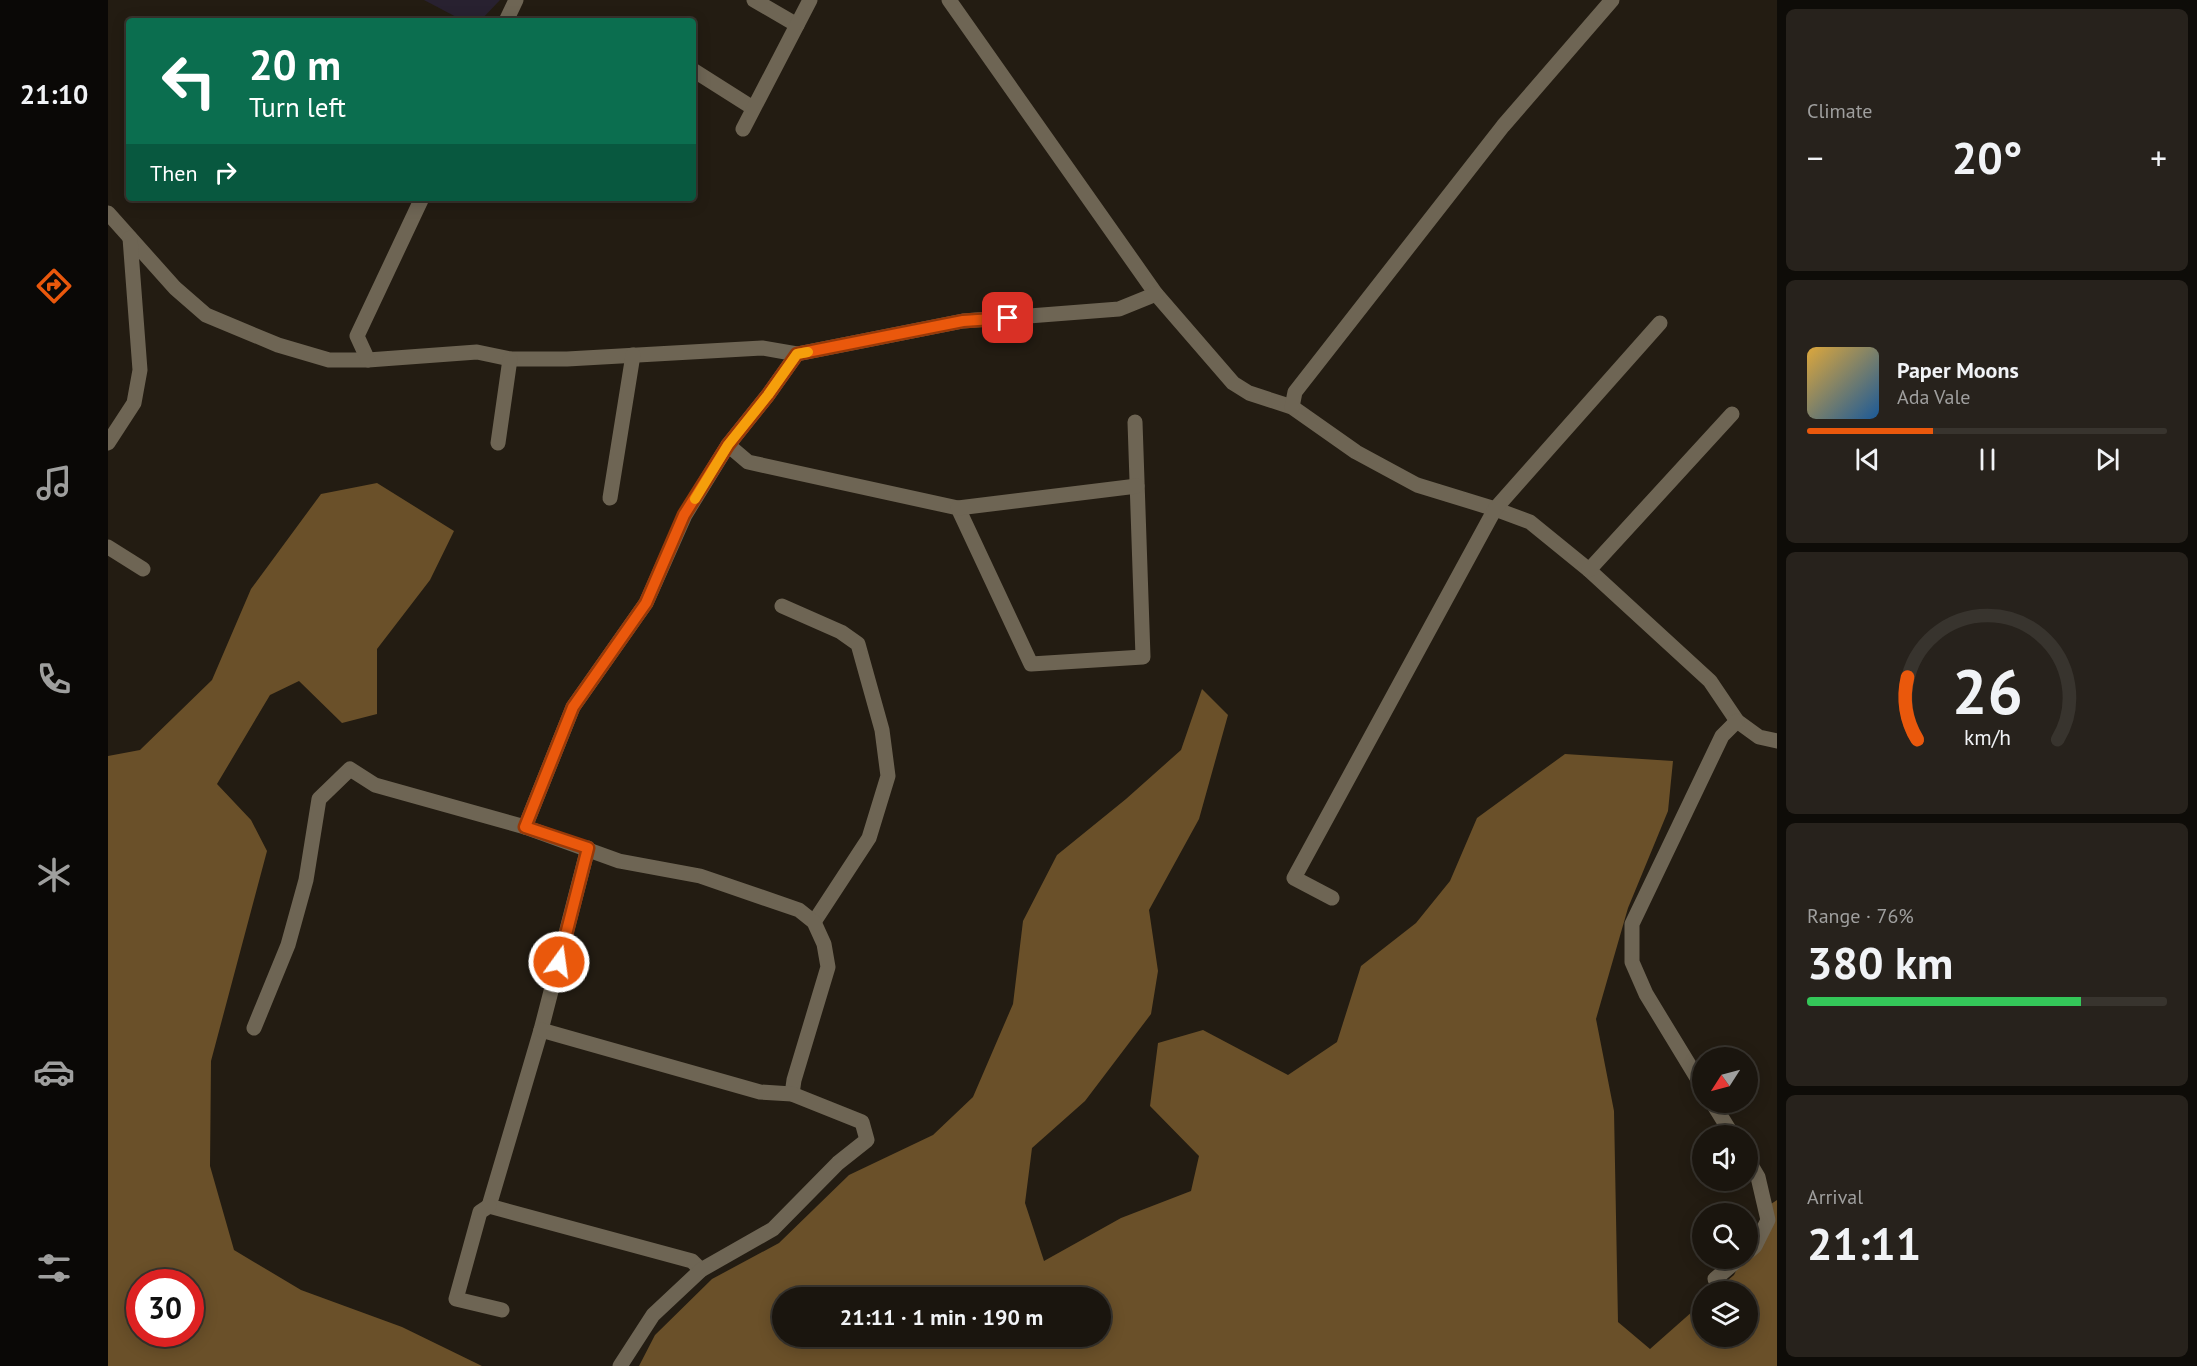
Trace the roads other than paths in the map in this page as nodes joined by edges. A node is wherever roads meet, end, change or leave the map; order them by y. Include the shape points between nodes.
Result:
1 (516, 0) edge
2 (754, 0) edge
3 (810, 0) edge
4 (949, 0) edge
5 (1612, 0) edge
6 (507, 18) edge
7 (796, 25) junction
8 (696, 72) edge
9 (753, 108) junction
10 (742, 129) dead end
11 (421, 201) edge
12 (108, 213) edge
13 (130, 238) junction
14 (1156, 294) junction
15 (1660, 323) dead end
16 (797, 354) junction
17 (633, 355) junction
18 (510, 359) junction
19 (368, 360) junction
20 (1292, 407) junction
21 (1732, 414) dead end
22 (1135, 422) dead end
23 (108, 443) edge
24 (498, 443) dead end
25 (728, 445) junction
26 (1137, 486) junction
27 (610, 498) dead end
28 (958, 508) junction
29 (1496, 509) junction
30 (108, 547) edge
31 (143, 569) dead end
32 (1589, 570) junction
33 (782, 606) dead end
34 (1737, 722) junction
35 (1777, 741) edge
36 (525, 827) junction
37 (588, 848) junction
38 (1332, 898) dead end
39 (814, 922) junction
40 (254, 1028) dead end
41 (541, 1030) junction
42 (1692, 1070) edge
43 (792, 1094) junction
44 (1758, 1177) edge
45 (489, 1206) junction
46 (1758, 1240) edge
47 (1726, 1269) edge
48 (701, 1270) junction
49 (1715, 1278) dead end
50 (502, 1310) dead end
51 (620, 1366) edge

1 - 6 street
2 - 7 street
3 - 7 street
4 - 14 street
5 - 20 street via 1503,126 1295,392
7 - 9 street
8 - 9 street
9 - 10 street
11 - 19 street via 357,336
12 - 13 street
13 - 19 street via 175,288 206,315 278,345 329,360
13 - 23 street via 140,370 134,403
14 - 16 street via 1119,309 963,321
14 - 20 street via 1233,382 1249,393
15 - 29 street
16 - 17 street via 762,348
16 - 25 street
17 - 18 street
17 - 27 street
18 - 19 street via 477,352
18 - 24 street
20 - 29 street via 1356,452 1417,485
21 - 32 street
22 - 26 street
25 - 28 street via 748,462
25 - 36 street via 684,515 646,603 573,707
26 - 28 street
26 - 28 street via 1143,657 1031,664
29 - 32 street via 1530,522
29 - 38 street via 1294,878
30 - 31 street
32 - 34 street via 1710,681
33 - 39 street via 841,632 858,644 882,730 888,776 869,838
34 - 35 street via 1759,737
34 - 42 street via 1722,736 1632,924 1632,962 1646,994
36 - 37 street
36 - 40 street via 375,784 350,768 319,799 303,891 288,945
37 - 39 street via 619,861 700,876 799,910
37 - 41 street
39 - 43 street via 824,944 828,967
41 - 43 street via 760,1092
41 - 45 street
43 - 48 street via 862,1122 867,1140 838,1163 773,1229
44 - 46 street via 1768,1220
45 - 48 street via 692,1261
45 - 50 street via 480,1212 456,1299
47 - 49 street
48 - 51 street via 653,1315

